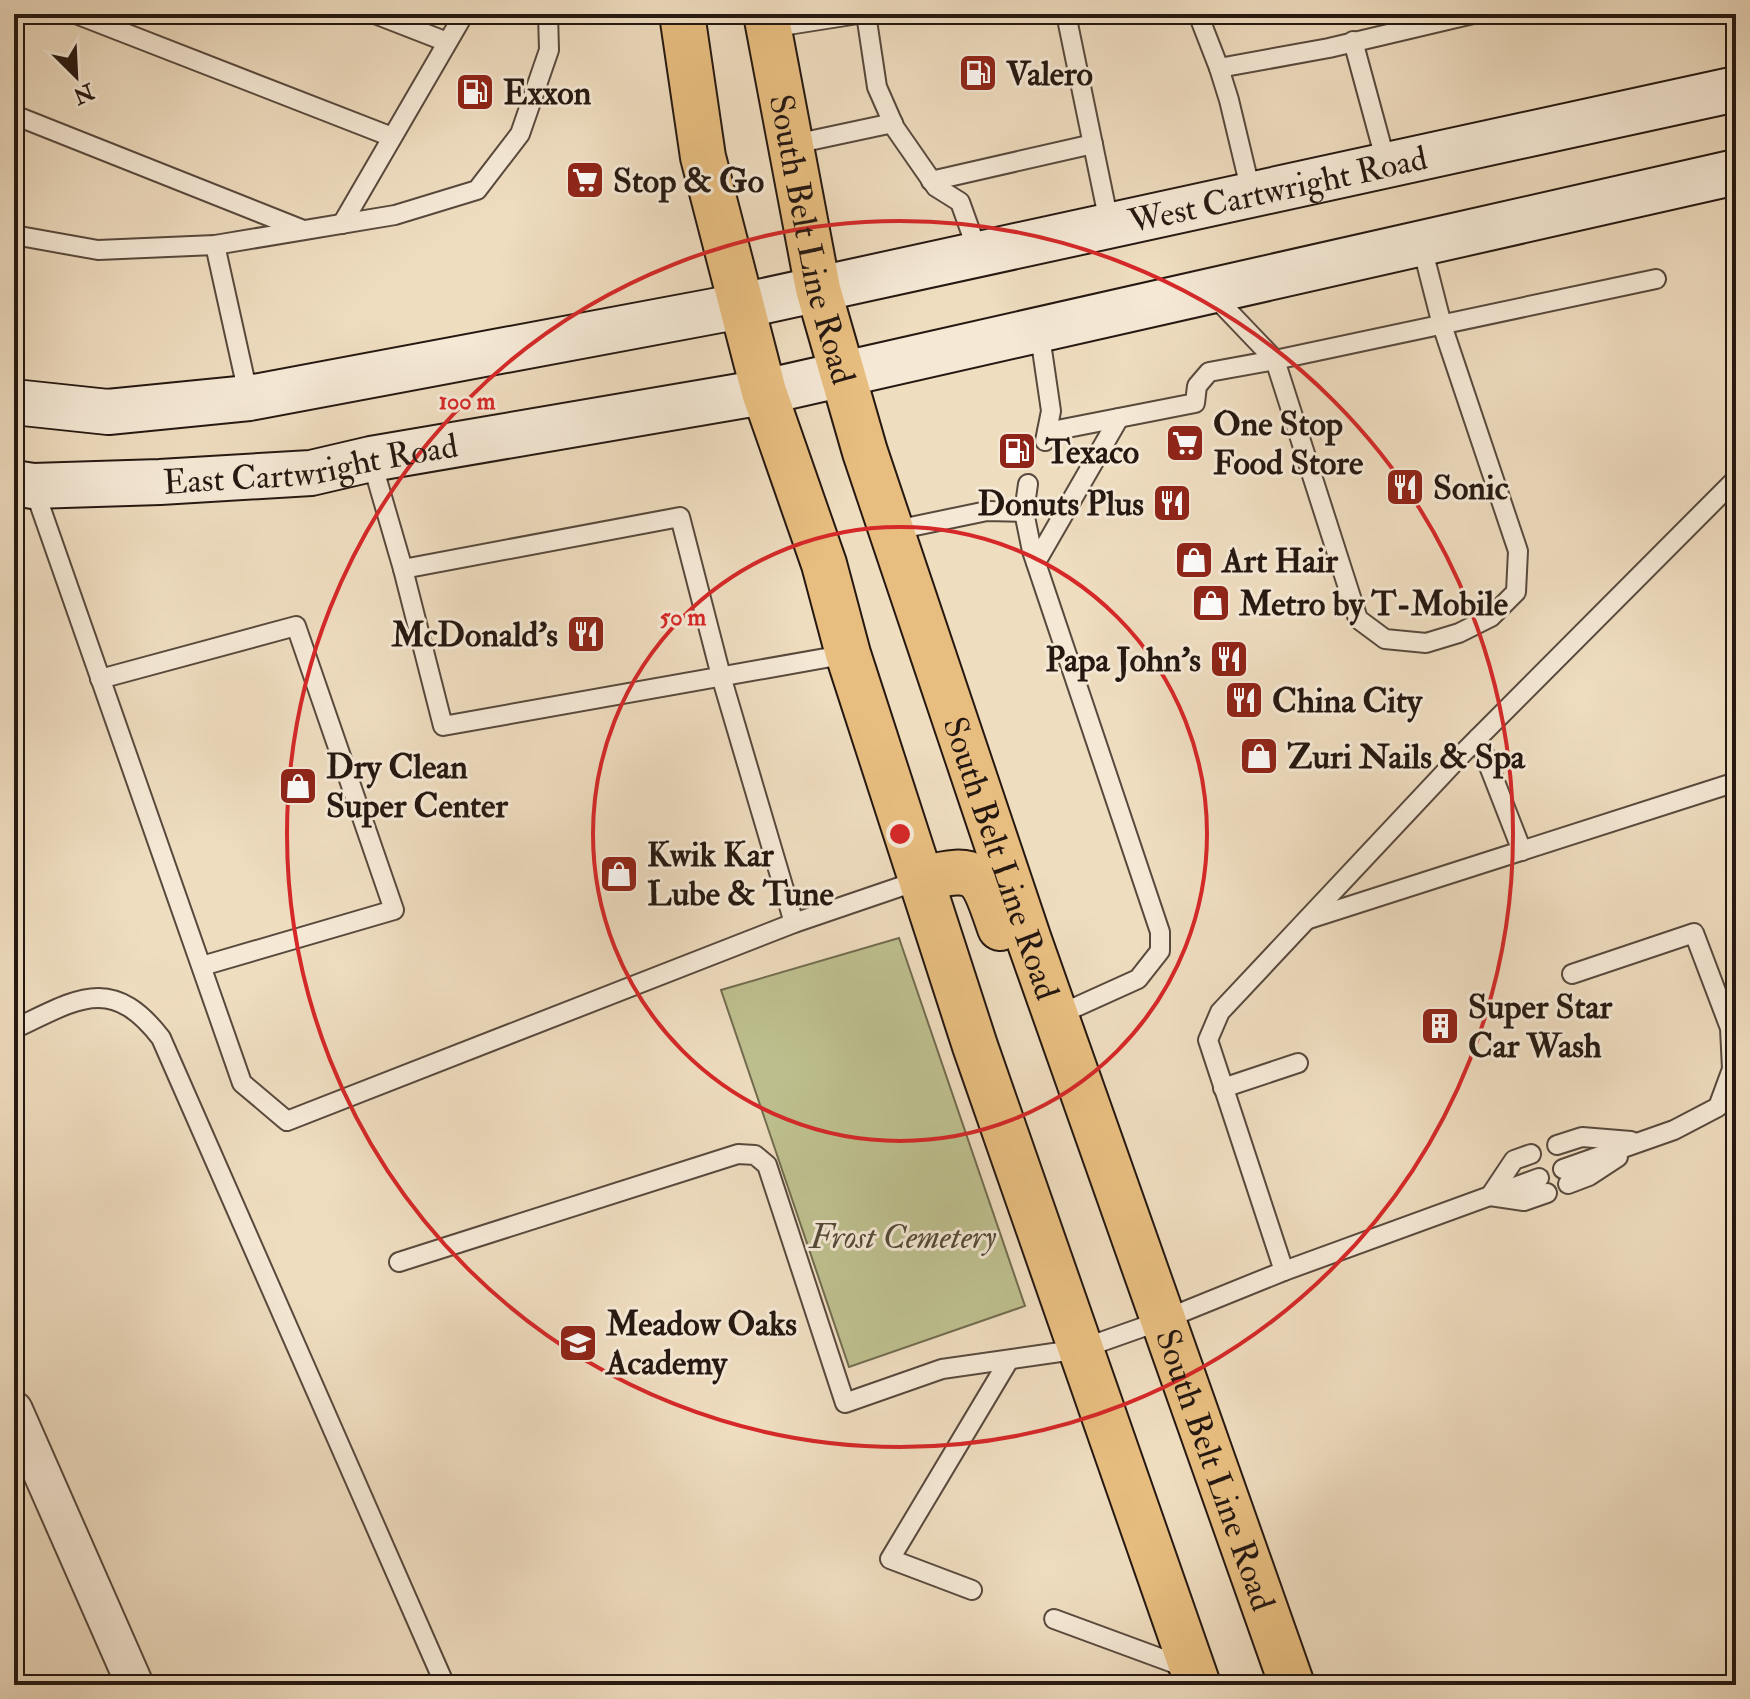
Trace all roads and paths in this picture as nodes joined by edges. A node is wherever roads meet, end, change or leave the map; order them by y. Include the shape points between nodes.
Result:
1 (76, 14) edge
2 (375, 14) edge
3 (464, 14) edge
4 (548, 14) edge
5 (682, 14) edge
6 (858, 14) edge
7 (866, 14) edge
8 (1066, 14) edge
9 (1198, 14) edge
10 (1473, 14) edge
11 (1735, 14) edge
12 (767, 21) edge
13 (1736, 21) edge
14 (1353, 41) junction
15 (447, 42) junction
16 (1219, 68) junction
17 (1736, 89) edge
18 (14, 115) edge
19 (893, 123) junction
20 (392, 137) junction
21 (1093, 144) junction
22 (790, 145) junction
23 (1387, 166) junction
24 (1736, 172) edge
25 (931, 181) junction
26 (1252, 196) junction
27 (342, 224) junction
28 (1110, 227) junction
29 (303, 230) junction
30 (14, 235) edge
31 (1421, 243) junction
32 (215, 245) junction
33 (979, 255) junction
34 (1656, 279) dead end
35 (818, 289) junction
36 (1210, 291) junction
37 (741, 306) junction
38 (1442, 325) junction
39 (1039, 329) junction
40 (1275, 360) junction
41 (842, 374) junction
42 (764, 392) junction
43 (249, 398) junction
44 (14, 402) edge
45 (1119, 418) junction
46 (371, 459) junction
47 (1736, 479) edge
48 (23, 484) edge
49 (1028, 484) dead end
50 (1024, 512) junction
51 (891, 531) junction
52 (1036, 562) junction
53 (403, 569) junction
54 (848, 654) junction
55 (721, 676) junction
56 (100, 679) junction
57 (1478, 738) junction
58 (1736, 782) edge
59 (1522, 851) junction
60 (923, 879) junction
61 (1306, 920) junction
62 (794, 923) junction
63 (202, 966) junction
64 (1572, 974) dead end
65 (1046, 1020) junction
66 (14, 1029) edge
67 (1298, 1063) dead end
68 (1223, 1088) junction
69 (1641, 1142) junction
70 (1557, 1145) dead end
71 (1531, 1154) dead end
72 (1566, 1177) dead end
73 (1543, 1186) dead end
74 (1490, 1196) junction
75 (399, 1262) dead end
76 (1284, 1271) junction
77 (1163, 1320) junction
78 (1081, 1349) junction
79 (1009, 1360) junction
80 (14, 1410) edge
81 (972, 1590) dead end
82 (1054, 1619) dead end
83 (1196, 1678) edge
84 (135, 1685) edge
85 (445, 1685) edge
86 (1292, 1685) edge

1 - 20 lane
2 - 15 lane
3 - 15 lane
4 - 27 lane via 549,50 520,134 477,190 395,215
5 - 37 main road via 703,157
6 - 12 lane
7 - 19 lane via 877,87
8 - 21 lane
9 - 16 lane
10 - 14 lane
11 - 13 lane
12 - 22 main road, South Belt Line Road
14 - 16 lane
14 - 23 lane
15 - 20 lane
16 - 26 lane
17 - 23 main road, West Cartwright Road
18 - 29 lane
19 - 22 lane
19 - 25 lane
20 - 27 lane
21 - 25 lane
21 - 28 lane
22 - 35 main road, South Belt Line Road
23 - 26 main road, West Cartwright Road
24 - 31 main road
25 - 33 lane via 960,202
26 - 28 main road, West Cartwright Road
27 - 29 lane
28 - 33 main road, West Cartwright Road
29 - 32 lane
30 - 32 lane via 98,250
31 - 36 main road
31 - 38 lane
32 - 43 lane
33 - 35 main road, West Cartwright Road
34 - 38 lane
35 - 37 main road, East Cartwright Road
35 - 41 main road, South Belt Line Road
36 - 39 main road
36 - 40 lane
37 - 42 main road
37 - 43 main road, East Cartwright Road
38 - 40 lane
38 - 40 lane via 1518,551 1516,592 1491,617 1426,643 1385,639 1358,619
39 - 41 main road
39 - 45 lane via 1051,411 1046,437
40 - 45 lane via 1209,372 1197,386 1195,403
41 - 42 main road, East Cartwright Road
41 - 51 main road, South Belt Line Road
42 - 46 main road, East Cartwright Road
42 - 54 main road via 824,564
43 - 44 main road, East Cartwright Road via 108,412
45 - 52 lane
46 - 48 main road, East Cartwright Road via 311,473
46 - 53 lane
47 - 57 lane
48 - 56 lane
49 - 50 lane
50 - 51 lane via 987,511
50 - 52 lane
51 - 65 main road, South Belt Line Road
52 - 65 lane via 1160,932 1160,951 1138,979
53 - 55 lane via 443,726
53 - 55 lane via 680,517
54 - 55 lane
54 - 60 main road
55 - 62 lane
56 - 63 lane
56 - 63 lane via 296,626 394,910
57 - 59 lane
57 - 61 lane
58 - 59 lane
59 - 61 lane
60 - 62 lane
60 - 65 main road via 952,871 972,873 985,886
60 - 78 main road
61 - 68 lane via 1220,1012 1208,1040
62 - 63 lane via 287,1121 242,1083
64 - 69 lane via 1694,933 1730,1028 1732,1069 1718,1107
65 - 77 main road, South Belt Line Road via 1047,1049 1083,1093
66 - 85 lane via 80,998 118,999 144,1016 161,1038
67 - 68 lane
68 - 76 lane
69 - 70 lane via 1582,1137
69 - 72 lane via 1589,1176
71 - 74 lane via 1514,1160
73 - 74 lane via 1524,1201
74 - 76 lane
75 - 79 lane via 738,1154 755,1155 767,1165 845,1403 942,1369
76 - 77 lane
77 - 78 lane
77 - 86 main road, South Belt Line Road
78 - 79 lane
78 - 83 main road
79 - 81 lane via 890,1559
80 - 84 street
82 - 83 lane

